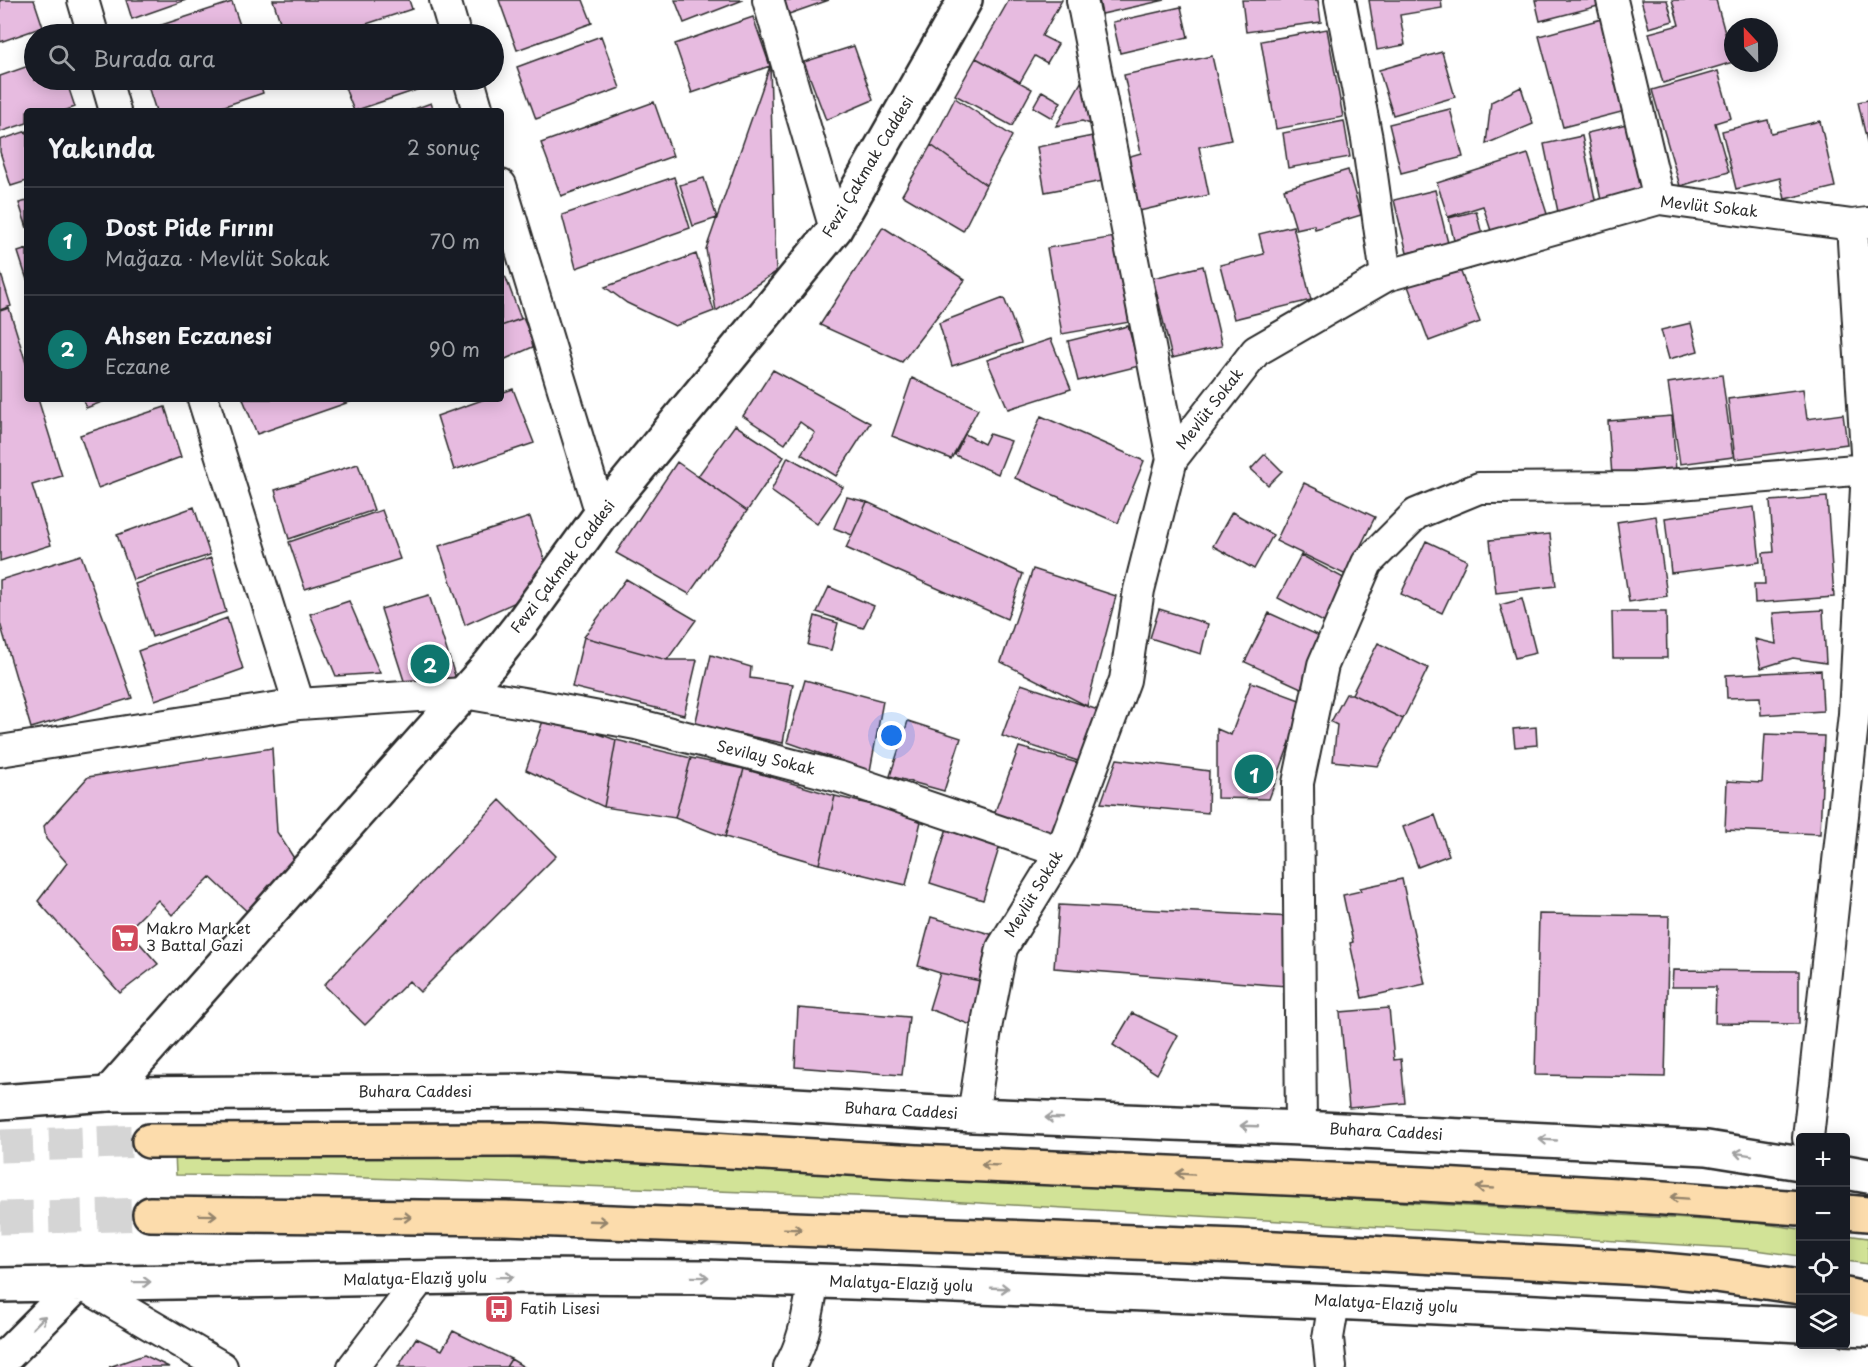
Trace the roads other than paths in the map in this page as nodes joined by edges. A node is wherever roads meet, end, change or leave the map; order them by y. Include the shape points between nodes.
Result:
1 (83, 0) edge
2 (445, 0) edge
3 (768, 0) edge
4 (965, 0) edge
5 (1082, 0) edge
6 (1340, 0) edge
7 (1612, 0) edge
8 (90, 24) edge
9 (452, 24) edge
10 (109, 90) edge
11 (472, 90) edge
12 (114, 108) edge
13 (477, 108) edge
14 (504, 195) edge
15 (1659, 199) junction
16 (1860, 224) edge
17 (835, 229) junction
18 (1386, 276) junction
19 (204, 402) edge
20 (1172, 459) junction
21 (1867, 469) edge
22 (601, 514) junction
23 (464, 693) junction
24 (299, 704) junction
25 (1861, 714) edge
26 (0, 751) edge
27 (1061, 852) junction
28 (108, 1094) junction
29 (0, 1102) edge
30 (973, 1115) junction
31 (1301, 1128) junction
32 (1809, 1133) edge
33 (149, 1142) tunnel mouth
34 (1796, 1161) edge
35 (1850, 1173) edge
36 (1868, 1176) edge
37 (1796, 1208) edge
38 (1850, 1212) edge
39 (150, 1214) tunnel mouth
40 (1868, 1214) edge
41 (421, 1278) junction
42 (813, 1281) junction
43 (79, 1283) junction
44 (0, 1285) edge
45 (1796, 1286) edge
46 (1850, 1296) edge
47 (1868, 1300) edge
48 (1334, 1302) junction
49 (1796, 1325) edge
50 (1850, 1328) edge
51 (1868, 1329) edge
52 (0, 1362) edge
53 (222, 1367) edge
54 (353, 1367) edge
55 (789, 1367) edge
56 (1331, 1367) edge

1 - 8 street
2 - 9 street
3 - 17 street
4 - 17 main road, Fevzi Çakmak Caddesi
5 - 20 street
6 - 18 street via 1367,139
7 - 15 street
10 - 12 street
11 - 13 street
14 - 22 street
15 - 16 street, Mevlüt Sokak
15 - 18 street, Mevlüt Sokak
16 - 21 street
17 - 22 main road, Fevzi Çakmak Caddesi
18 - 20 street, Mevlüt Sokak via 1256,351
19 - 24 street
20 - 27 street, Mevlüt Sokak via 1139,590 1125,680
21 - 25 street
21 - 31 street via 1641,487 1479,488 1416,514 1367,564 1323,665 1298,783
22 - 23 main road, Fevzi Çakmak Caddesi via 522,623
23 - 24 street, Sevilay Sokak
23 - 27 street, Sevilay Sokak via 636,724 840,777
23 - 28 main road, Fevzi Çakmak Caddesi
24 - 26 street, Sevilay Sokak
25 - 32 street
27 - 30 street, Mevlüt Sokak via 1002,948
28 - 29 main road, Buhara Caddesi
28 - 30 main road, Buhara Caddesi via 547,1091
31 -> 30 main road, Buhara Caddesi
34 -> 31 main road, Buhara Caddesi via 1707,1148
37 -> 33 highway via 1491,1188 917,1162 542,1140
35 - 36 main road
38 - 40 highway
39 -> 45 highway via 506,1218 1238,1246 1641,1268
41 -> 42 main road, Malatya-Elazığ yolu via 705,1277
43 -> 41 main road, Malatya-Elazığ yolu
41 - 54 street
42 -> 48 main road, Malatya-Elazığ yolu
42 - 55 street via 804,1330
43 - 44 main road, Malatya-Elazığ yolu
52 -> 43 main road
43 - 53 street
46 - 47 highway
48 - 49 main road, Malatya-Elazığ yolu
48 - 56 street via 1328,1338
50 - 51 main road

